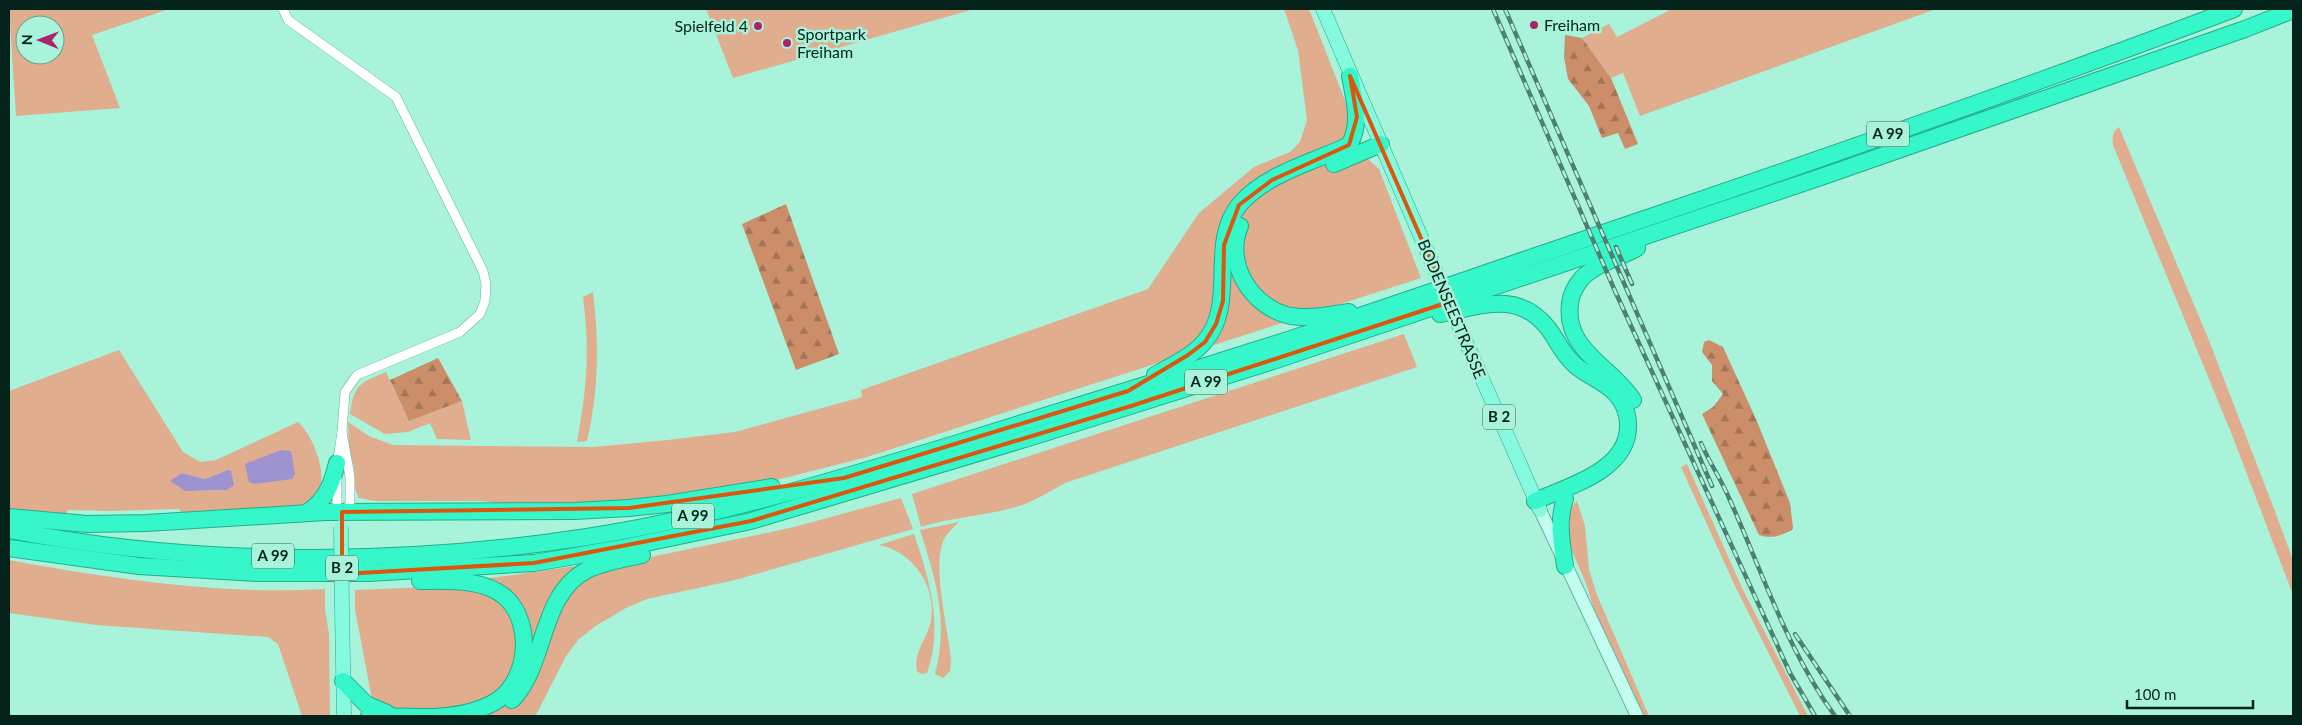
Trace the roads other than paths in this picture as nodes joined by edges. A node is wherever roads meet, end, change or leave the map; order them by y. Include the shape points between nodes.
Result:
1 (283, 9) edge
2 (1323, 9) edge
3 (2234, 9) edge
4 (2293, 10) edge
5 (1350, 76) junction
6 (1378, 139) junction
7 (1350, 149) junction
8 (1328, 161) junction
9 (1667, 229) junction
10 (1390, 307) junction
11 (1374, 326) junction
12 (1128, 391) junction
13 (340, 459) junction
14 (844, 478) junction
15 (1585, 485) junction
16 (1563, 494) junction
17 (1538, 506) junction
18 (306, 513) junction
19 (9, 517) edge
20 (342, 520) junction
21 (751, 521) junction
22 (9, 530) edge
23 (9, 548) edge
24 (1565, 566) junction
25 (334, 574) junction
26 (343, 681) junction
27 (344, 716) edge
28 (369, 716) edge
29 (399, 716) edge
30 (491, 716) edge
31 (1636, 716) edge

1 - 13 street via 288,20 396,97 483,271 486,284 480,314 460,332 357,375 351,381 345,392
2 - 5 main road, BODENSEESTRASSE / B 2
3 - 10 highway, A 99 via 1773,175
4 - 9 highway, A 99
5 - 6 main road, BODENSEESTRASSE / B 2
5 - 7 highway via 1357,117
6 - 7 highway
6 - 17 main road, BODENSEESTRASSE / B 2, bridge
7 - 8 highway
8 - 10 highway via 1254,203 1238,231 1237,262 1241,275 1251,294 1267,306 1291,316 1313,317
8 - 12 highway via 1272,180 1257,188 1239,205 1224,244 1223,301 1216,324 1205,342 1188,355
9 - 11 highway, A 99
9 - 15 highway via 1627,254 1589,272 1575,288 1570,301 1570,319 1578,343 1626,389 1639,420 1636,444 1624,466 1603,482
10 - 12 highway, A 99
11 - 15 highway via 1494,303 1511,304 1531,312 1548,328 1573,364 1616,393 1627,414 1625,444 1617,458
11 - 21 highway, A 99 via 1038,436
12 - 14 highway, A 99
13 - 18 highway via 323,498
13 - 20 street via 337,506
13 - 20 street via 350,476 350,505
14 - 20 highway via 797,482 629,508
14 - 22 highway, A 99 via 634,528 539,544 432,554 302,557 206,554 119,546
15 - 16 highway
16 - 17 highway
16 - 24 highway via 1560,528
17 - 24 main road, BODENSEESTRASSE
18 - 19 highway via 86,524
18 - 20 highway
20 - 26 main road, B 2, bridge
21 - 25 highway, A 99 via 534,563
21 - 30 highway via 703,540 615,561 578,575 557,601 526,682 500,711
23 - 25 highway, A 99 via 139,566
24 - 31 main road, BODENSEESTRASSE
25 - 29 highway via 369,581 456,581 481,585 504,597 521,621 525,637 521,667 508,690 495,702 473,711 444,716
26 - 27 main road, B 2
26 - 29 highway via 366,704
28 - 29 highway

